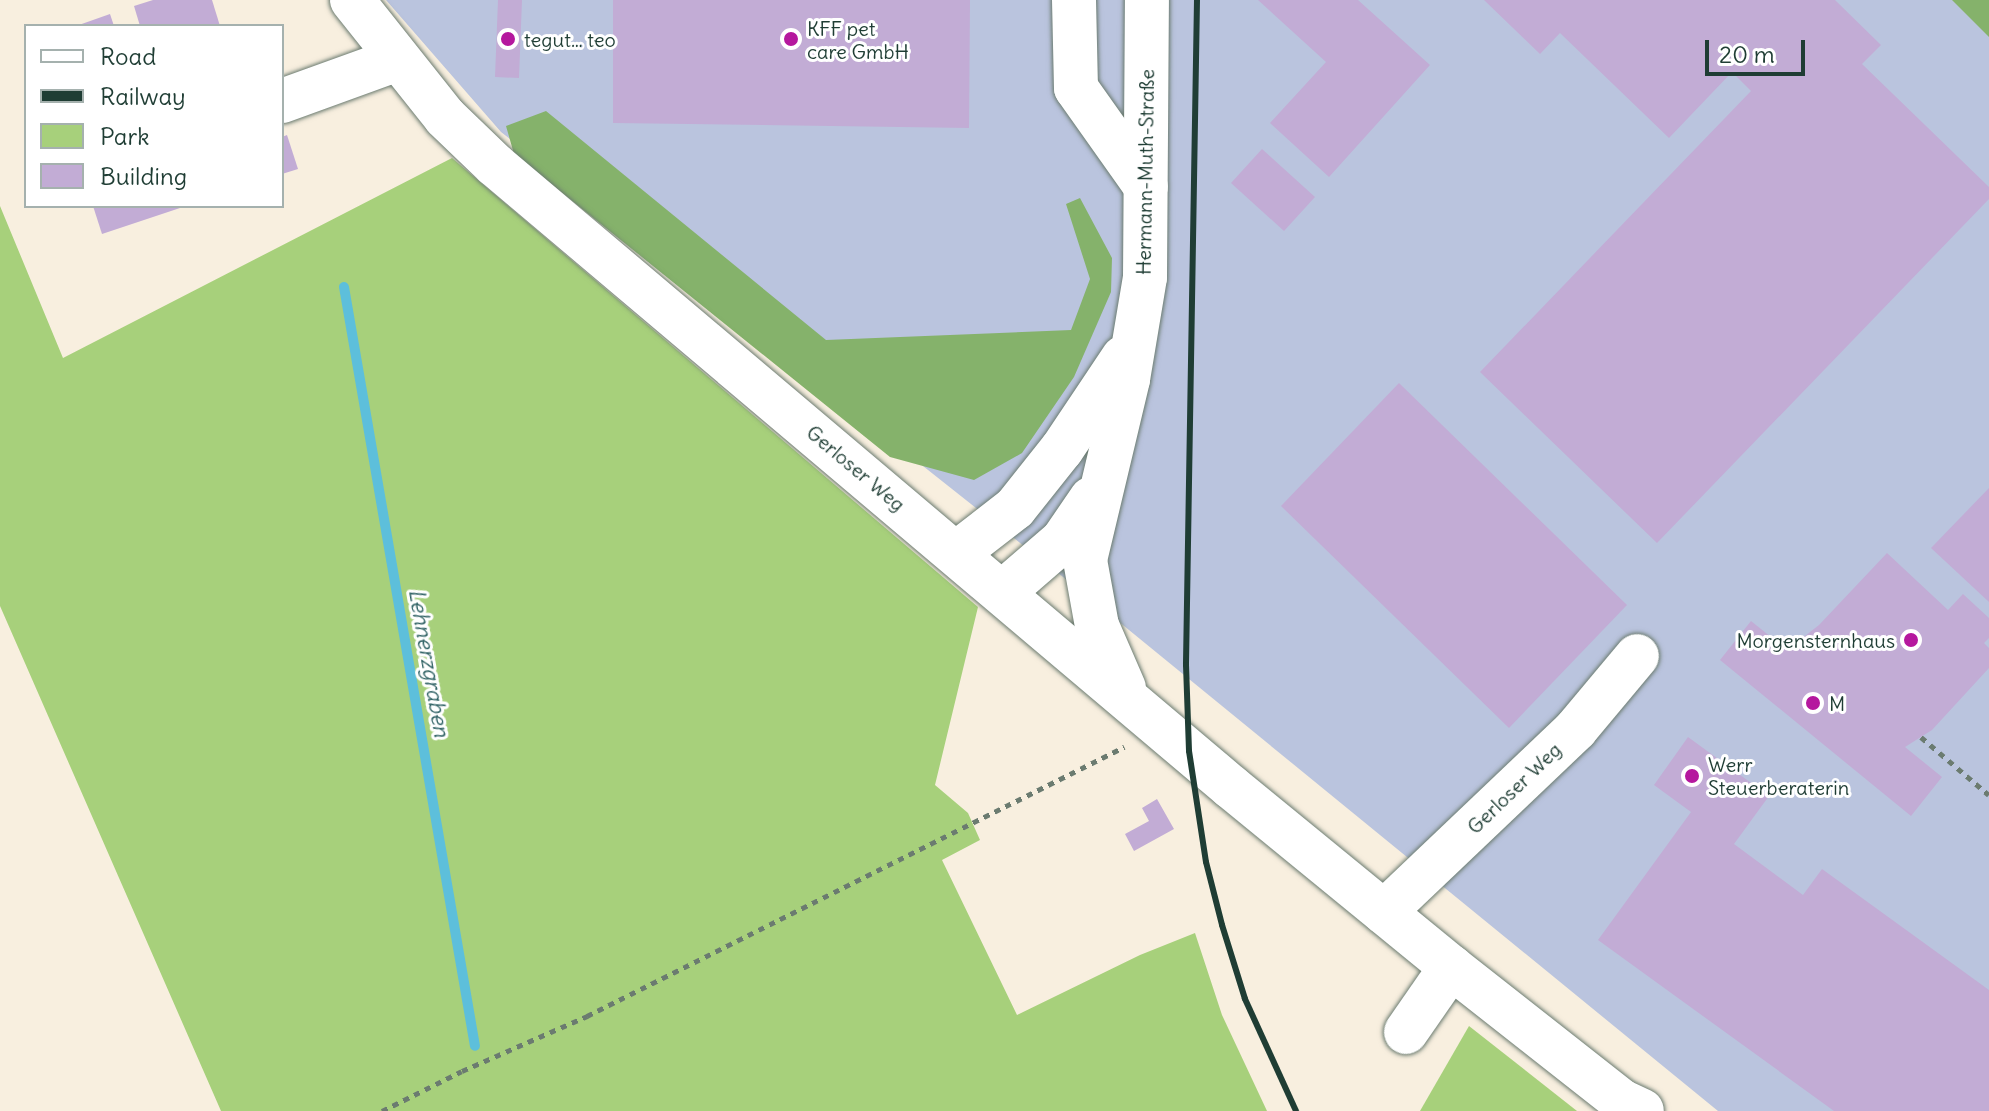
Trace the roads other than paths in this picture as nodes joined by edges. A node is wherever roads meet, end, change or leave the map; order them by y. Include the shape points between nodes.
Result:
1 (352, 0) edge
2 (1074, 0) edge
3 (1147, 0) edge
4 (398, 59) junction
5 (284, 100) edge
6 (1146, 187) junction
7 (1133, 343) junction
8 (1103, 482) junction
9 (957, 553) junction
10 (1003, 592) junction
11 (1637, 656) dead end
12 (1129, 700) junction
13 (1384, 912) junction
14 (1451, 967) junction
15 (1406, 1032) dead end
16 (1631, 1108) edge

1 - 4 street, Gerloser Weg
2 - 6 street via 1076,88
3 - 6 street, Hermann-Muth-Straße
4 - 5 street
4 - 9 street, Gerloser Weg via 445,117 495,165
6 - 7 street, Hermann-Muth-Straße via 1145,277
7 - 8 street, Hermann-Muth-Straße
7 - 9 street, Hermann-Muth-Straße via 1015,508
8 - 10 street, Hermann-Muth-Straße via 1063,540
8 - 12 street, Hermann-Muth-Straße via 1085,560 1097,626
9 - 10 street, Gerloser Weg
10 - 12 street, Gerloser Weg
11 - 13 street, Gerloser Weg via 1576,729
12 - 13 street, Gerloser Weg
13 - 14 street, Gerloser Weg
14 - 15 street
14 - 16 street, Gerloser Weg

